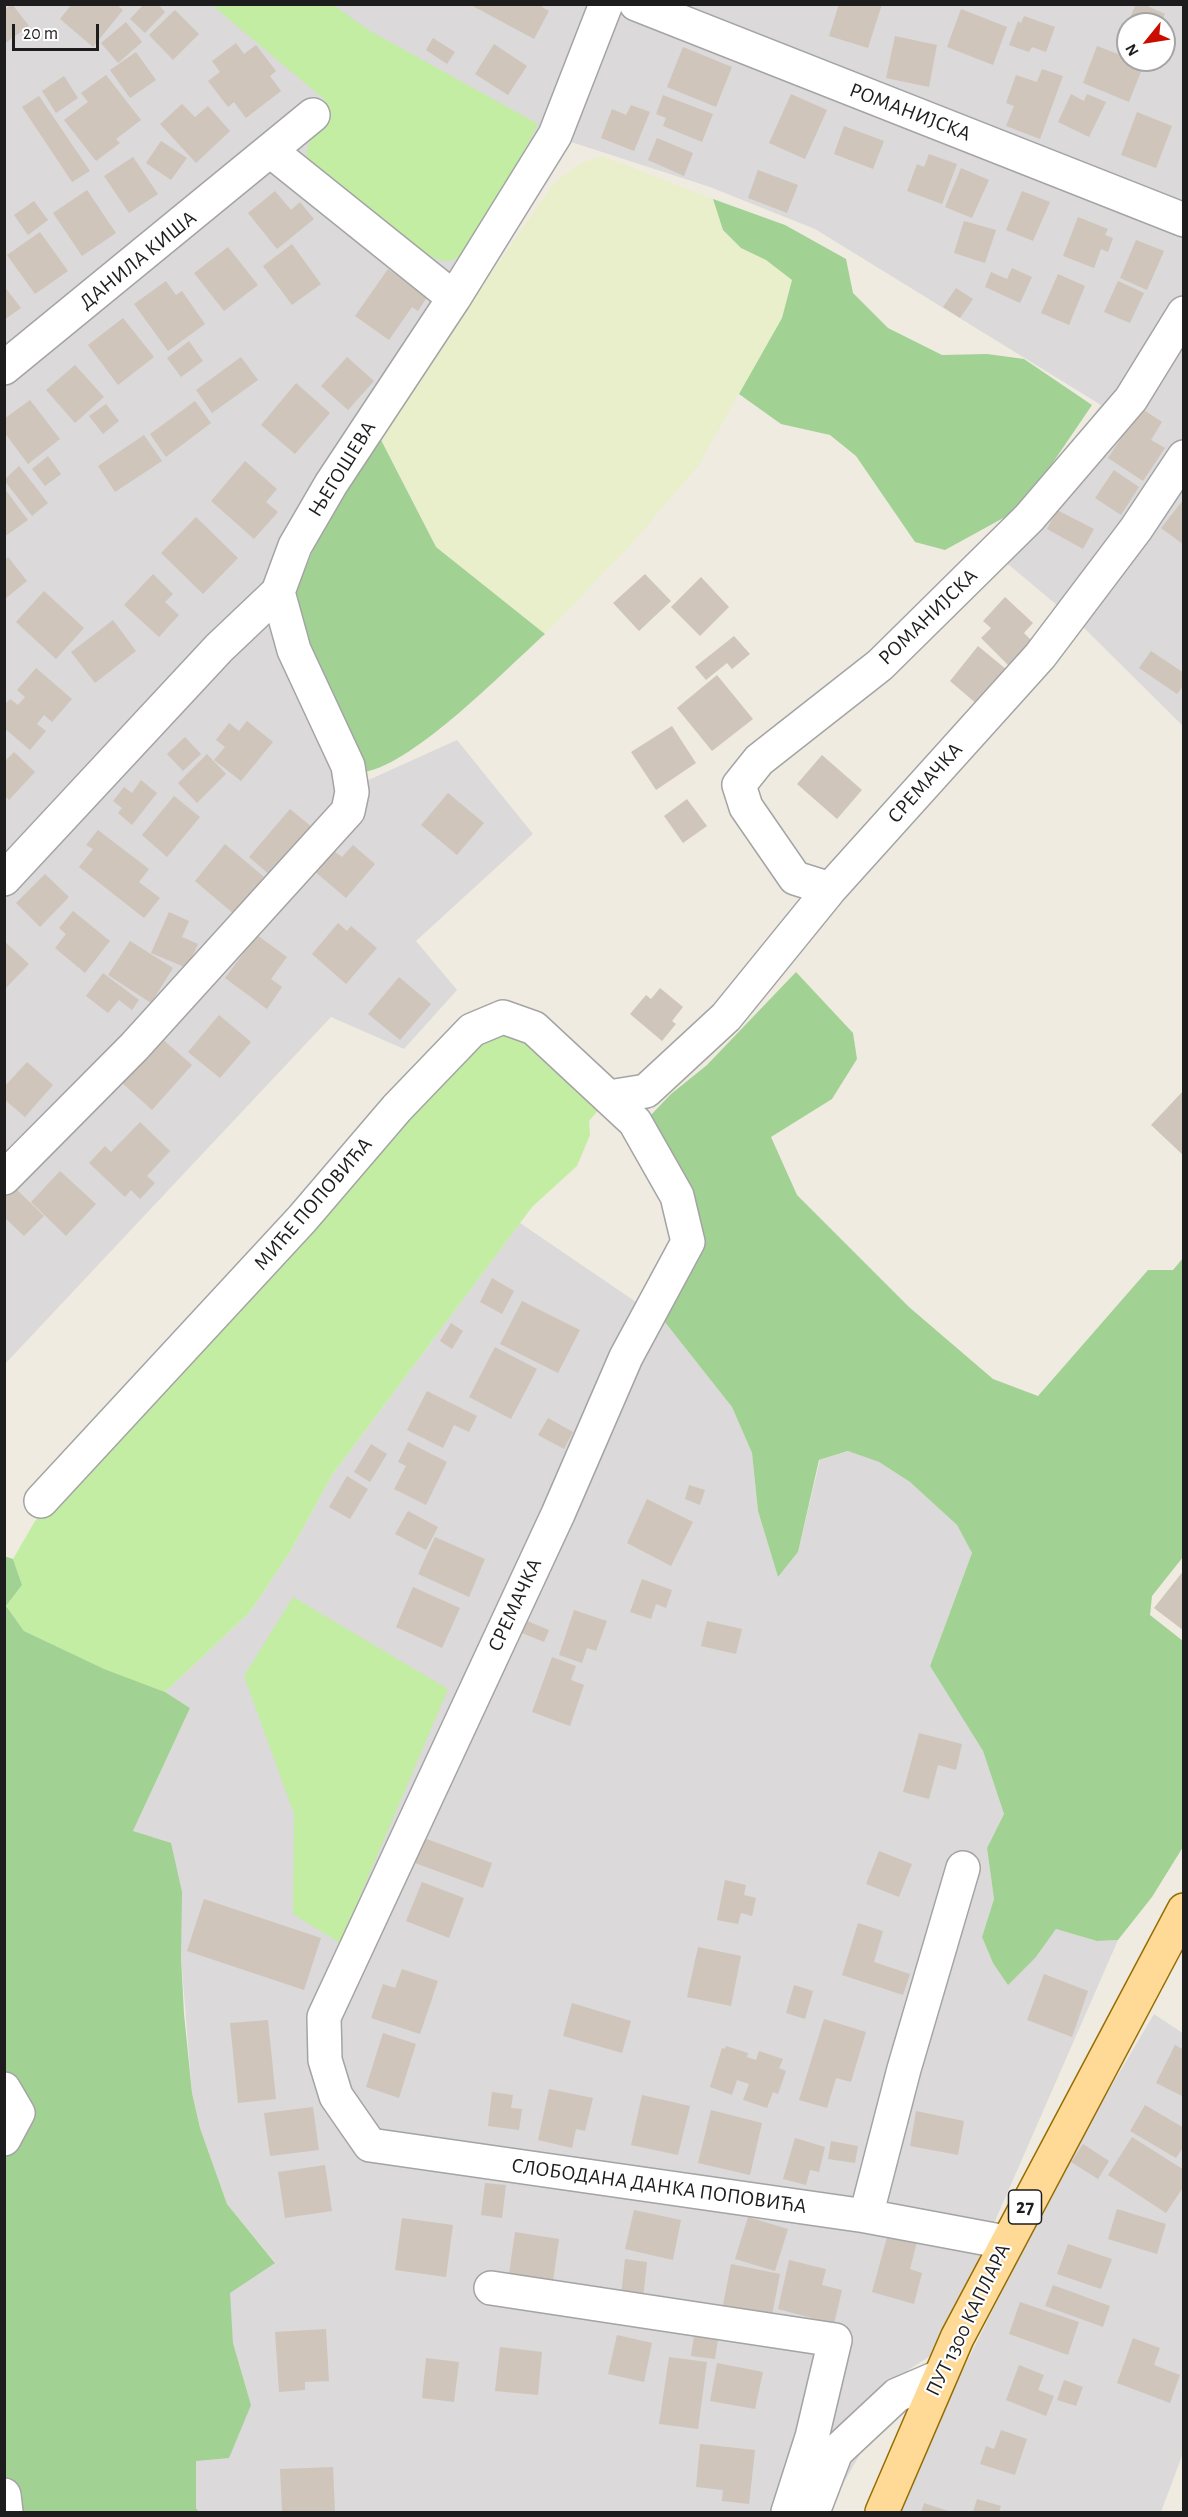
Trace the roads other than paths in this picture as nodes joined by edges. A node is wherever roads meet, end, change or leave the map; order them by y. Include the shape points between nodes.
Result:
1 (606, 4) edge
2 (636, 4) edge
3 (314, 115) dead end
4 (272, 152) junction
5 (1184, 220) edge
6 (454, 298) junction
7 (1184, 314) edge
8 (4, 368) edge
9 (1184, 457) edge
10 (278, 592) junction
11 (4, 879) edge
12 (830, 889) junction
13 (645, 1091) junction
14 (609, 1097) junction
15 (635, 1122) junction
16 (4, 1178) edge
17 (41, 1502) dead end
18 (963, 1868) dead end
19 (1184, 1910) edge
20 (4, 2089) edge
21 (336, 2096) joint
22 (4, 2139) edge
23 (866, 2216) junction
24 (1005, 2242) junction
25 (491, 2288) dead end
26 (939, 2377) junction
27 (824, 2444) junction
28 (4, 2495) edge
29 (6, 2512) edge
30 (788, 2512) edge
31 (813, 2512) edge
32 (882, 2512) edge

1 - 6 street, ЊЕГОШЕВА via 555,135
2 - 5 street, РОМАНИЈСКА
3 - 4 street, ДАНИЛА КИША
4 - 6 street
4 - 8 street, ДАНИЛА КИША
6 - 10 street, ЊЕГОШЕВА via 331,484 295,546
7 - 12 street, РОМАНИЈСКА via 1131,399 1029,518 880,665 759,760 739,785 746,807 795,878
9 - 12 street, СРЕМАЧКА via 1136,530 1040,656
10 - 11 street, ЊЕГОШЕВА via 219,648
10 - 16 street via 294,650 348,766 352,792 348,811 135,1047
12 - 13 street, СРЕМАЧКА via 726,1017
13 - 14 street
13 - 15 street, СРЕМАЧКА
14 - 15 street, СРЕМАЧКА
14 - 17 street, МИЋЕ ПОПОВИЋА via 534,1028 503,1017 472,1030 396,1108 302,1219
15 - 21 street, СРЕМАЧКА via 677,1196 688,1242 626,1357 558,1514 324,2017 325,2060
18 - 23 street
19 - 24 main road, ПУТ 1300 КАПЛАРА / 27
20 - 22 street via 18,2113
21 - 23 street, СЛОБОДАНА ДАНКА ПОПОВИЋА via 370,2145
23 - 24 street, СЛОБОДАНА ДАНКА ПОПОВИЋА
24 - 26 main road, ПУТ 1300 КАПЛАРА / 27
25 - 27 street via 835,2340
26 - 27 street via 897,2395
26 - 32 main road, ПУТ 1300 КАПЛАРА / 27
27 - 30 street
27 - 31 street
28 - 29 street

